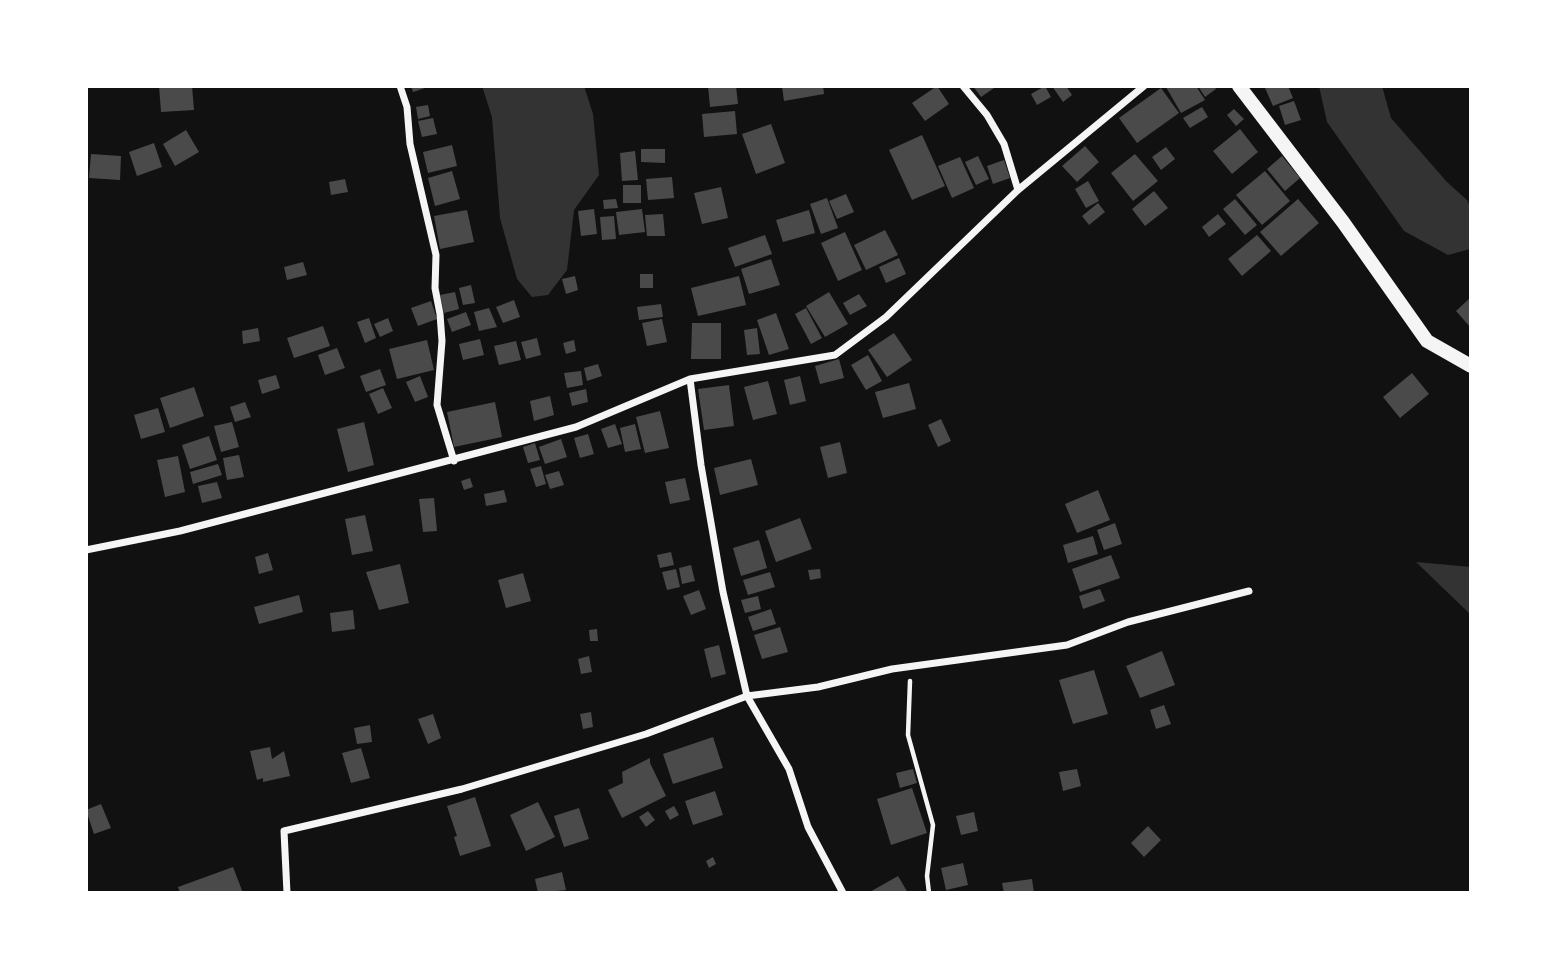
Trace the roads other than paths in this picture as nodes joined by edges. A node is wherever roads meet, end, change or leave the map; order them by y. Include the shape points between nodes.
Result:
1 (400, 86) edge
2 (963, 86) edge
3 (1144, 86) edge
4 (1239, 86) edge
5 (1018, 190) junction
6 (1471, 366) edge
7 (690, 379) junction
8 (454, 461) junction
9 (86, 550) edge
10 (1249, 591) dead end
11 (747, 696) junction
12 (287, 893) edge
13 (844, 893) edge

1 - 8 street via 436,255 442,341 437,405
2 - 5 street via 1004,144
3 - 5 street
4 - 6 main road via 1427,341
5 - 7 street via 886,317 835,355
7 - 8 street via 576,427
7 - 11 street via 723,592
8 - 9 street via 180,531
10 - 11 street via 1128,622 1067,645 911,666 818,687
11 - 12 street via 646,734 462,789 284,831
11 - 13 street via 789,769 808,827

